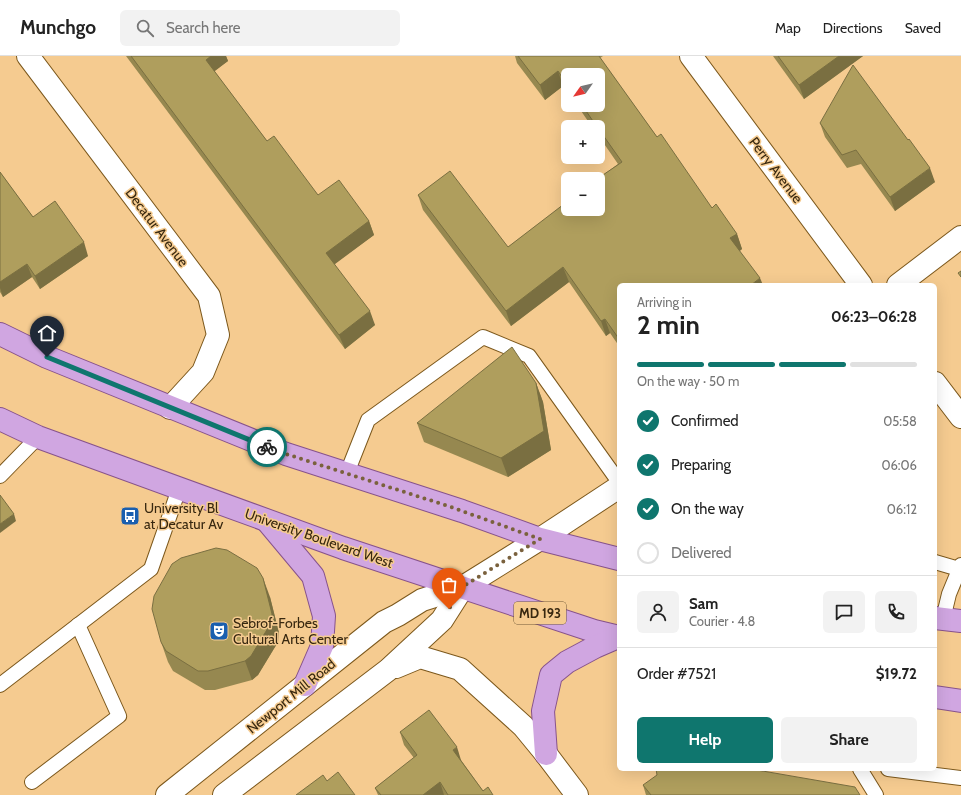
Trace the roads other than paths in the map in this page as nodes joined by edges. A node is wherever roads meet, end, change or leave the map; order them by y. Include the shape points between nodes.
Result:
1 (28, 56) edge
2 (691, 56) edge
3 (961, 237) edge
4 (860, 283) edge
5 (901, 283) edge
6 (0, 334) edge
7 (937, 386) edge
8 (170, 408) junction
9 (961, 417) edge
10 (0, 419) edge
11 (38, 437) junction
12 (347, 473) junction
13 (0, 476) edge
14 (617, 479) edge
15 (617, 488) edge
16 (179, 489) junction
17 (266, 520) junction
18 (540, 539) junction
19 (617, 558) edge
20 (937, 562) edge
21 (960, 567) edge
22 (462, 587) junction
23 (946, 619) edge
24 (78, 625) junction
25 (617, 637) edge
26 (617, 638) edge
27 (388, 670) junction
28 (0, 685) edge
29 (305, 685) junction
30 (937, 697) edge
31 (961, 701) edge
32 (546, 754) junction
33 (861, 771) edge
34 (904, 771) edge
35 (961, 778) edge
36 (32, 782) dead end
37 (167, 795) edge
38 (224, 795) edge
39 (577, 795) edge
40 (876, 795) edge

1 - 8 street, Decatur Avenue via 210,296 218,335 203,372
2 - 4 street, Perry Avenue
3 - 5 street
6 - 8 main road via 47,357
7 - 9 street
8 - 12 main road via 286,454
10 - 11 main road, University Boulevard West / MD 193
11 - 13 lane
11 - 16 main road, University Boulevard West / MD 193
12 - 14 lane via 368,420 483,337 529,356
12 - 18 main road
15 - 18 street, Newport Mill Road
16 - 17 main road, University Boulevard West / MD 193
16 - 24 lane via 151,569
17 - 22 main road, University Boulevard West / MD 193
17 - 29 main road via 313,576 324,616 322,646
18 - 19 main road
18 - 22 street, Newport Mill Road
20 - 21 lane
21 - 23 lane via 949,594
22 - 25 main road, University Boulevard West / MD 193
22 - 27 street, Newport Mill Road via 442,620
22 - 29 street, Newport Mill Road via 422,600 384,622
24 - 28 lane
24 - 36 lane via 119,716
26 - 32 main road via 567,662 551,675 543,711
27 - 32 street via 420,657 460,669 523,726
27 - 38 street, Newport Mill Road
29 - 37 street, Newport Mill Road
30 - 31 main road
32 - 39 street
33 - 40 lane
34 - 35 lane

